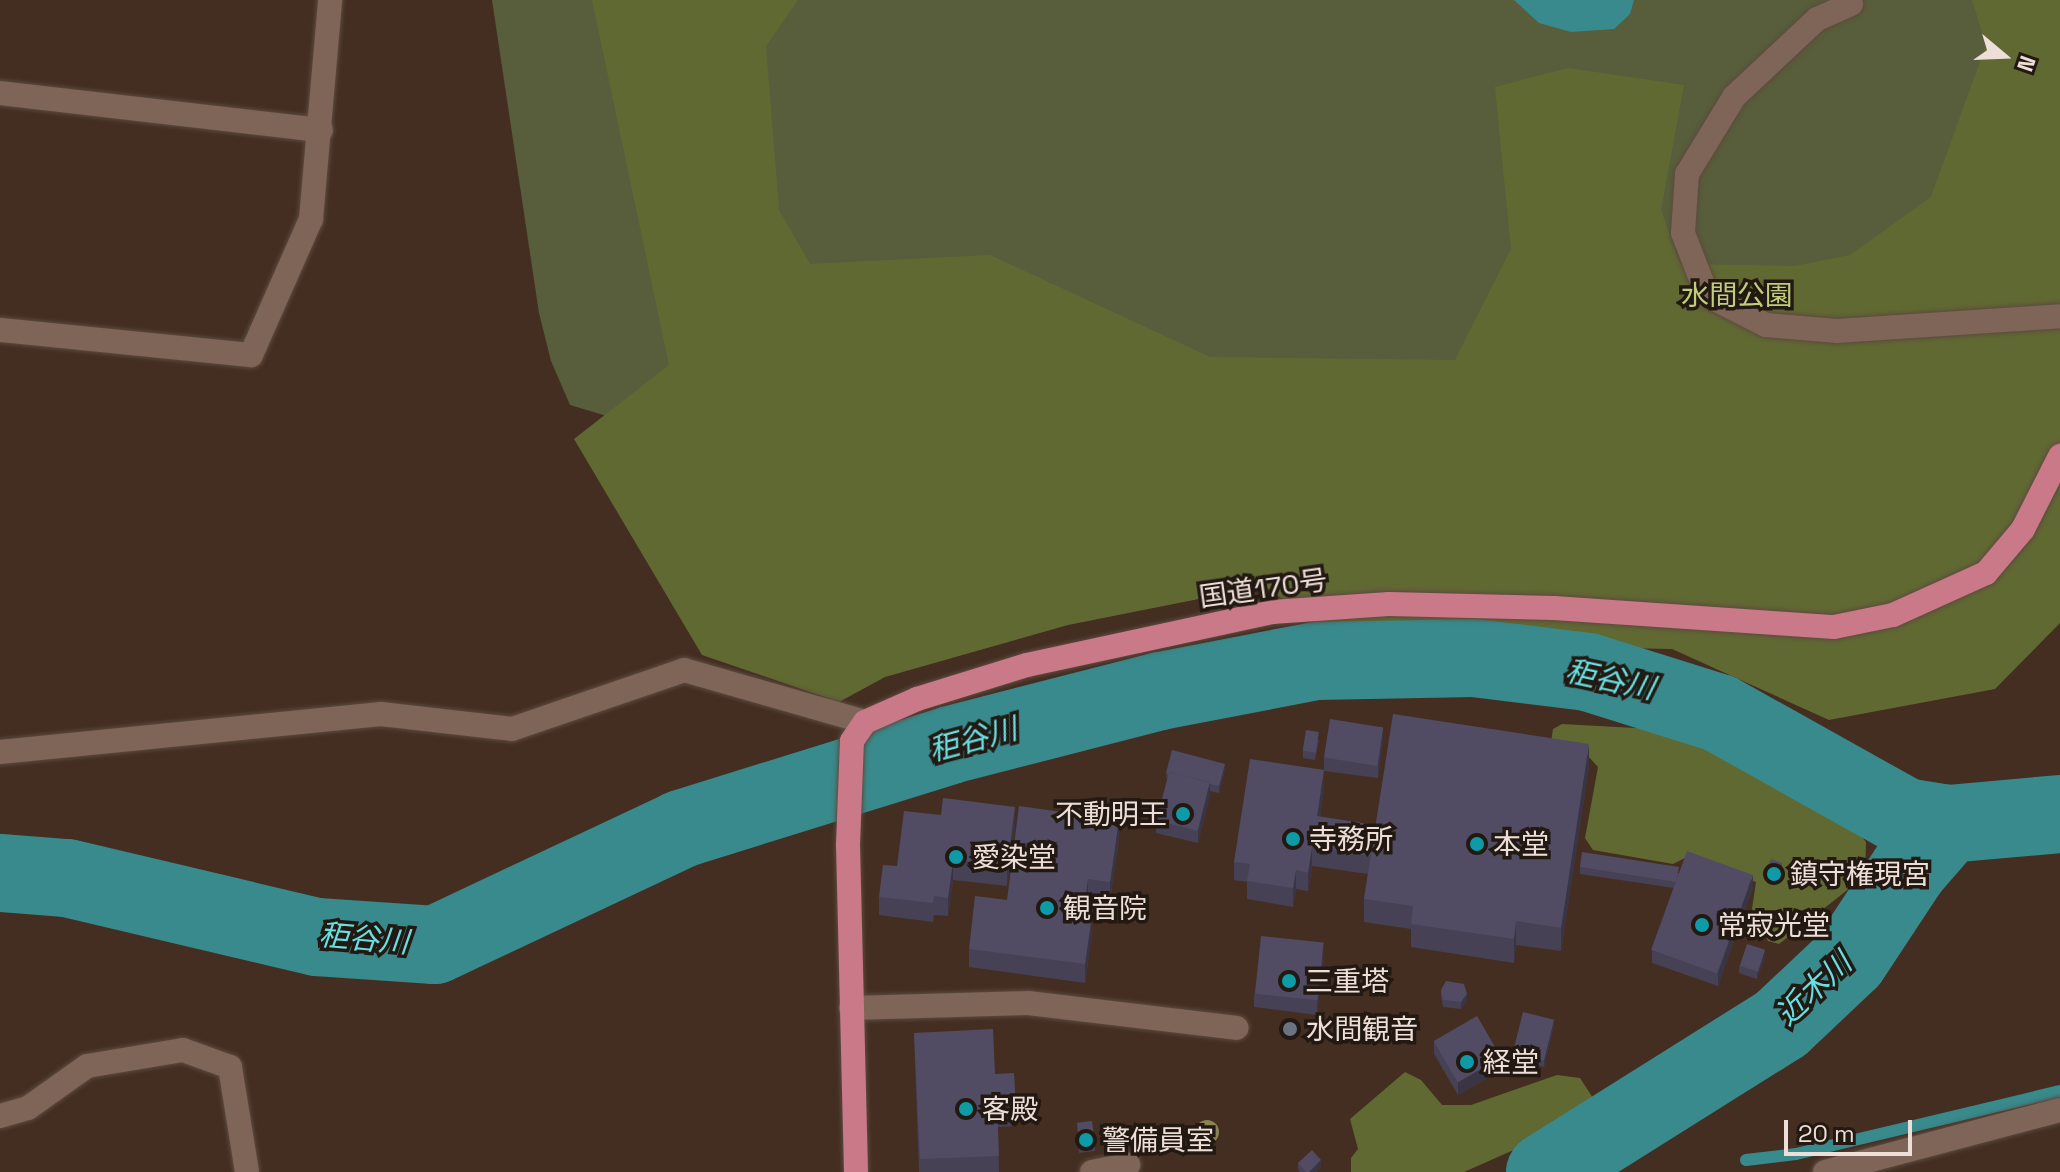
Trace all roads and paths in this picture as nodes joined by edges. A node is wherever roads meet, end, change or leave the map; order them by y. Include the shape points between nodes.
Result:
1 (330, 0) edge
2 (1851, 4) dead end
3 (0, 93) edge
4 (321, 130) junction
5 (2060, 316) edge
6 (0, 330) edge
7 (2060, 456) edge
8 (859, 731) junction
9 (0, 752) edge
10 (851, 1008) junction
11 (1237, 1028) dead end
12 (2060, 1110) edge
13 (0, 1116) edge
14 (1128, 1165) dead end
15 (247, 1172) edge
16 (856, 1172) edge
17 (1092, 1172) edge
18 (1825, 1172) edge

1 - 4 street
2 - 5 street via 1817,19 1734,97 1687,174 1683,233 1707,295 1766,325 1837,331
3 - 4 street
4 - 6 street via 311,219 251,355
7 - 8 highway, 国道170号 via 2023,529 1986,573 1893,615 1834,627 1554,608 1389,604 1272,612 1027,665 917,699
8 - 9 street via 684,670 512,729 381,714
8 - 10 highway via 848,845
10 - 11 street via 1028,1003
10 - 16 highway
12 - 18 street
13 - 15 street via 28,1108 87,1066 183,1050 230,1067
14 - 17 street

